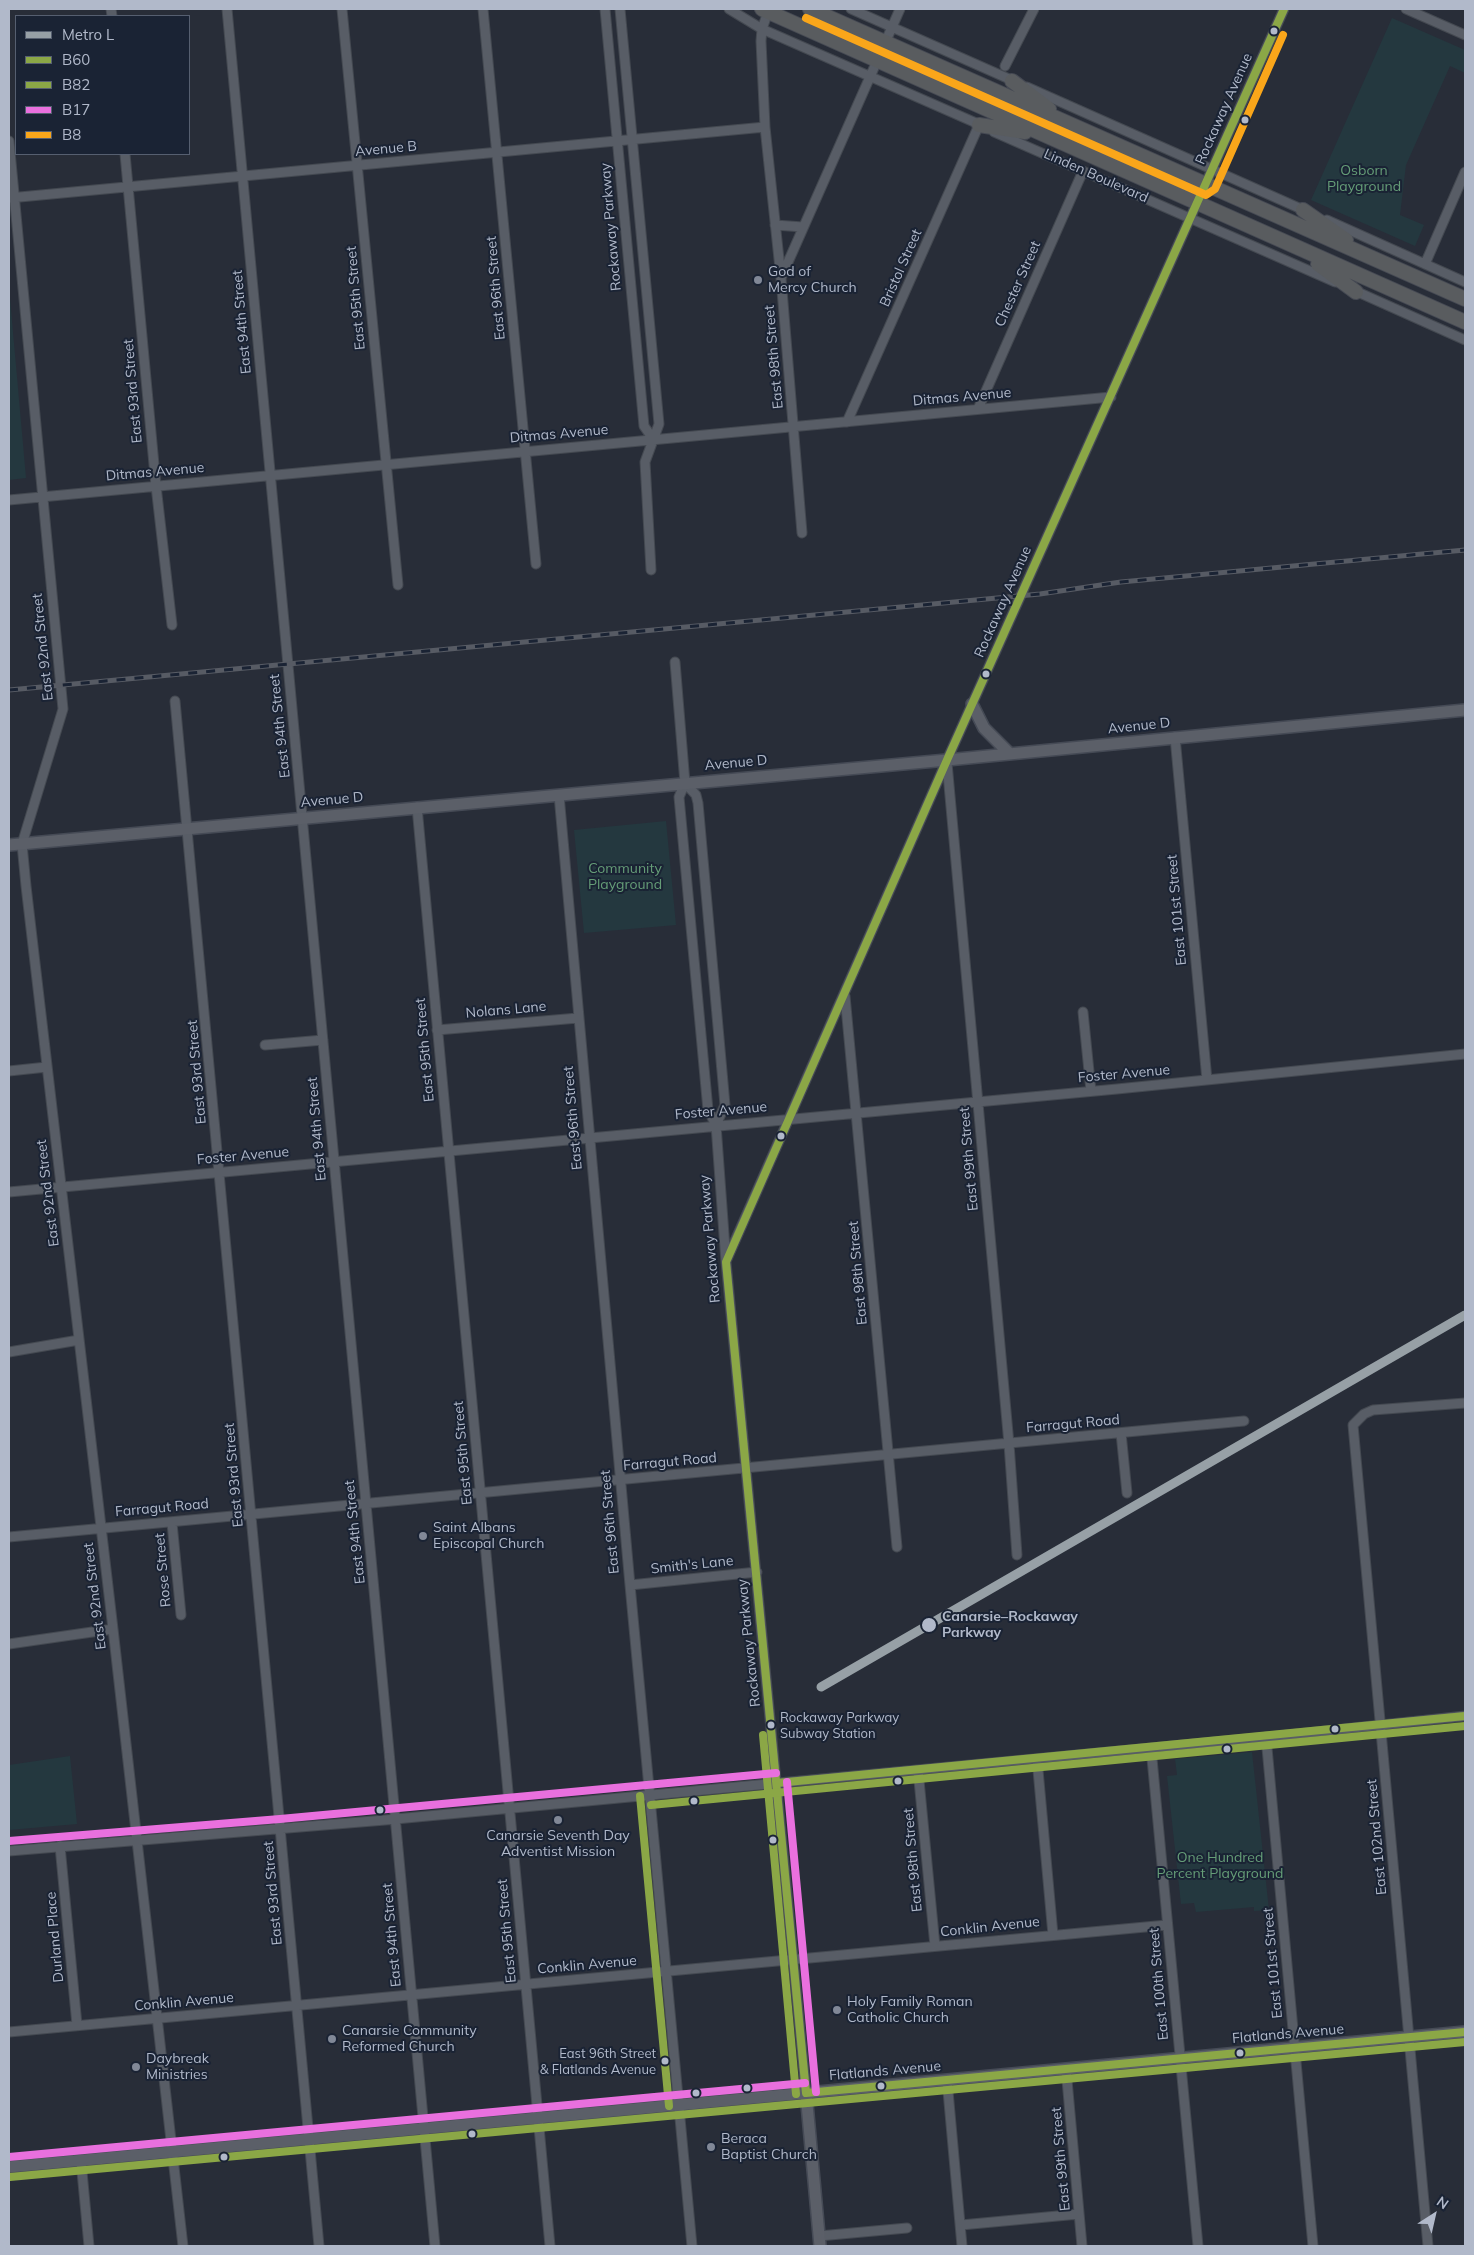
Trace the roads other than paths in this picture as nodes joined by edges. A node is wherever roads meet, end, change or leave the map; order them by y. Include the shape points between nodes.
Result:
1 (227, 9) edge
2 (342, 9) edge
3 (483, 9) edge
4 (606, 9) edge
5 (620, 9) edge
6 (729, 9) edge
7 (810, 9) edge
8 (851, 9) edge
9 (900, 9) edge
10 (1034, 9) edge
11 (1284, 9) edge
12 (766, 10) edge
13 (1410, 10) edge
14 (892, 27) junction
15 (762, 29) junction
16 (1465, 35) edge
17 (885, 42) junction
18 (877, 60) junction
19 (1006, 66) dead end
20 (870, 76) junction
21 (1012, 80) junction
22 (1065, 122) junction
23 (979, 125) junction
24 (765, 127) junction
25 (1045, 136) junction
26 (631, 140) junction
27 (9, 141) edge
28 (618, 142) junction
29 (498, 152) junction
30 (125, 155) edge
31 (357, 166) junction
32 (1212, 170) junction
33 (1083, 171) junction
34 (1465, 172) edge
35 (242, 176) junction
36 (1206, 185) junction
37 (128, 187) junction
38 (11, 198) edge
39 (1197, 204) junction
40 (1303, 210) junction
41 (1191, 218) junction
42 (775, 225) junction
43 (803, 227) junction
44 (1295, 247) junction
45 (1371, 258) junction
46 (1425, 264) junction
47 (1411, 275) junction
48 (781, 278) junction
49 (1465, 282) edge
50 (1465, 288) edge
51 (1356, 292) junction
52 (1465, 299) edge
53 (1465, 322) edge
54 (1465, 340) edge
55 (1111, 397) junction
56 (978, 409) junction
57 (847, 422) junction
58 (793, 426) junction
59 (653, 439) junction
60 (525, 452) junction
61 (386, 465) junction
62 (270, 475) junction
63 (156, 486) junction
64 (41, 496) junction
65 (9, 500) edge
66 (802, 532) dead end
67 (536, 564) dead end
68 (651, 570) dead end
69 (398, 585) dead end
70 (172, 626) dead end
71 (675, 662) dead end
72 (175, 701) dead end
73 (972, 704) junction
74 (1465, 710) edge
75 (1175, 737) junction
76 (1010, 754) junction
77 (947, 760) junction
78 (685, 783) junction
79 (559, 795) junction
80 (417, 807) junction
81 (302, 818) junction
82 (188, 830) junction
83 (22, 844) junction
84 (9, 845) edge
85 (845, 996) junction
86 (1083, 1012) dead end
87 (578, 1018) junction
88 (437, 1030) junction
89 (323, 1040) junction
90 (265, 1045) dead end
91 (1465, 1054) edge
92 (47, 1068) junction
93 (9, 1071) edge
94 (1207, 1080) junction
95 (1091, 1091) junction
96 (977, 1101) junction
97 (857, 1112) junction
98 (790, 1119) junction
99 (716, 1125) junction
100 (589, 1138) junction
101 (449, 1151) junction
102 (334, 1161) junction
103 (220, 1172) junction
104 (61, 1187) junction
105 (9, 1192) edge
106 (726, 1262) junction
107 (78, 1340) junction
108 (9, 1352) edge
109 (1465, 1403) edge
110 (1244, 1421) dead end
111 (1121, 1433) junction
112 (1009, 1444) junction
113 (889, 1456) junction
114 (747, 1469) junction
115 (621, 1481) junction
116 (1126, 1493) dead end
117 (480, 1494) junction
118 (366, 1504) junction
119 (251, 1513) junction
120 (172, 1522) junction
121 (100, 1528) junction
122 (9, 1537) edge
123 (897, 1547) dead end
124 (1017, 1555) dead end
125 (757, 1572) junction
126 (630, 1585) junction
127 (181, 1615) dead end
128 (113, 1629) junction
129 (9, 1644) edge
130 (1465, 1716) edge
131 (1380, 1726) junction
132 (1266, 1737) junction
133 (1151, 1748) junction
134 (1037, 1759) junction
135 (918, 1770) junction
136 (778, 1783) junction
137 (650, 1795) junction
138 (509, 1808) junction
139 (395, 1819) junction
140 (281, 1830) junction
141 (138, 1841) junction
142 (60, 1846) junction
143 (9, 1851) edge
144 (1167, 1925) junction
145 (1053, 1935) junction
146 (935, 1946) junction
147 (794, 1959) junction
148 (666, 1971) junction
149 (526, 1984) junction
150 (411, 1995) junction
151 (297, 2005) junction
152 (158, 2018) junction
153 (77, 2025) junction
154 (9, 2032) edge
155 (1465, 2032) edge
156 (1409, 2037) junction
157 (1295, 2048) junction
158 (1179, 2059) junction
159 (1066, 2069) junction
160 (947, 2080) junction
161 (806, 2093) junction
162 (679, 2105) junction
163 (538, 2118) junction
164 (424, 2129) junction
165 (309, 2140) junction
166 (173, 2152) junction
167 (81, 2161) junction
168 (9, 2167) edge
169 (1080, 2214) junction
170 (960, 2225) junction
171 (908, 2228) dead end
172 (820, 2241) edge
173 (89, 2246) edge
174 (183, 2246) edge
175 (319, 2246) edge
176 (435, 2246) edge
177 (550, 2246) edge
178 (692, 2246) edge
179 (962, 2246) edge
180 (1082, 2246) edge
181 (1198, 2246) edge
182 (1313, 2246) edge
183 (1428, 2246) edge

1 - 35 street, East 94th Street
2 - 31 street, East 95th Street
3 - 29 street, East 96th Street
4 - 28 street, Rockaway Parkway
5 - 26 street, Rockaway Parkway
6 - 15 street, Linden Boulevard
7 - 17 highway
8 - 14 street
9 - 14 street
10 - 19 street
11 - 32 street, Rockaway Avenue
12 - 15 street
12 - 18 highway, Linden Boulevard
13 - 16 street
14 - 17 street
14 - 21 street
15 - 20 street, Linden Boulevard
15 - 24 street, East 98th Street
17 - 18 street
17 - 22 highway
18 - 20 street
18 - 25 highway, Linden Boulevard
20 - 23 street, Linden Boulevard
20 - 43 street
21 - 22 highway
21 - 32 street
22 - 36 highway
23 - 25 highway
23 - 33 street, Linden Boulevard
23 - 57 street, Bristol Street
24 - 26 street, Avenue B
24 - 42 street, East 98th Street
25 - 39 highway, Linden Boulevard
26 - 28 street, Avenue B
26 - 59 street, Rockaway Parkway via 659,424
27 - 38 street, East 92nd Street
28 - 29 street, Avenue B
28 - 59 street, Rockaway Parkway via 644,426
29 - 31 street, Avenue B
29 - 60 street, East 96th Street
30 - 37 street, East 93rd Street
31 - 35 street, Avenue B
31 - 61 street, East 95th Street
32 - 36 street, Rockaway Avenue
32 - 40 street
33 - 41 street, Linden Boulevard
33 - 56 street, Chester Street
34 - 46 street
35 - 37 street, Avenue B
35 - 62 street, East 94th Street
36 - 39 street, Rockaway Avenue
36 - 45 highway
37 - 38 street, Avenue B
37 - 63 street, East 93rd Street
38 - 64 street, East 92nd Street
39 - 41 street, Rockaway Avenue
39 - 44 highway, Linden Boulevard
40 - 45 highway
40 - 46 street
41 - 51 street, Linden Boulevard
41 - 55 street, Rockaway Avenue
42 - 43 street
42 - 48 street, East 98th Street
43 - 48 street
44 - 51 highway
44 - 53 highway, Linden Boulevard
45 - 47 highway
46 - 49 street
47 - 50 highway
47 - 52 highway
48 - 58 street, East 98th Street
51 - 54 street, Linden Boulevard
55 - 56 street, Ditmas Avenue
55 - 73 street, Rockaway Avenue
56 - 57 street, Ditmas Avenue
57 - 58 street, Ditmas Avenue
58 - 59 street, Ditmas Avenue
58 - 66 street, East 98th Street
59 - 60 street, Ditmas Avenue
59 - 68 street, Rockaway Parkway via 645,462
60 - 61 street, Ditmas Avenue
60 - 67 street, East 96th Street
61 - 62 street, Ditmas Avenue
61 - 69 street, East 95th Street
62 - 63 street, Ditmas Avenue
62 - 81 street, East 94th Street
63 - 64 street, Ditmas Avenue
63 - 70 street, East 93rd Street
64 - 65 street, Ditmas Avenue
64 - 83 street, East 92nd Street via 63,709
71 - 78 street, Rockaway Parkway
72 - 82 street, East 93rd Street
73 - 76 main road via 984,728
73 - 77 street, Rockaway Avenue
74 - 75 main road, Avenue D
75 - 76 main road, Avenue D
75 - 94 street, East 101st Street
76 - 77 main road, Avenue D
77 - 78 main road, Avenue D
77 - 85 street, Rockaway Avenue
77 - 96 street, East 99th Street
78 - 79 main road, Avenue D
78 - 99 street, Rockaway Parkway via 679,797 708,1110
78 - 99 street, Rockaway Parkway via 696,795 698,804 725,1105
79 - 80 main road, Avenue D
79 - 87 street, East 96th Street
80 - 81 main road, Avenue D
80 - 88 street, East 95th Street
81 - 82 main road, Avenue D
81 - 89 street, East 94th Street
82 - 83 main road, Avenue D
82 - 103 street, East 93rd Street
83 - 84 main road, Avenue D
83 - 92 street, East 92nd Street
85 - 97 street, East 98th Street
85 - 98 street, Rockaway Avenue
86 - 95 street
87 - 88 street, Nolans Lane
87 - 100 street, East 96th Street
88 - 101 street, East 95th Street
89 - 90 street
89 - 102 street, East 94th Street
91 - 94 street, Foster Avenue
92 - 93 street
92 - 104 street, East 92nd Street
94 - 95 street, Foster Avenue
95 - 96 street, Foster Avenue
96 - 97 street, Foster Avenue
96 - 112 street, East 99th Street
97 - 98 street, Foster Avenue
97 - 113 street, East 98th Street
98 - 99 street, Foster Avenue
98 - 106 street, Rockaway Avenue
99 - 100 street, Foster Avenue
99 - 106 street, Rockaway Parkway
100 - 101 street, Foster Avenue
100 - 115 street, East 96th Street
101 - 102 street, Foster Avenue
101 - 117 street, East 95th Street
102 - 103 street, Foster Avenue
102 - 118 street, East 94th Street
103 - 104 street, Foster Avenue
103 - 119 street, East 93rd Street
104 - 105 street, Foster Avenue
104 - 107 street, East 92nd Street
106 - 114 street, Rockaway Parkway
107 - 108 street
107 - 121 street, East 92nd Street
109 - 131 street, East 102nd Street via 1373,1410 1353,1425
110 - 111 street, Farragut Road
111 - 112 street, Farragut Road
111 - 116 street
112 - 113 street, Farragut Road
112 - 124 street, East 99th Street
113 - 114 street, Farragut Road
113 - 123 street, East 98th Street
114 - 115 street, Farragut Road
114 - 125 street, Rockaway Parkway
115 - 117 street, Farragut Road
115 - 126 street, East 96th Street
117 - 118 street, Farragut Road
117 - 138 street, East 95th Street
118 - 119 street, Farragut Road
118 - 139 street, East 94th Street
119 - 120 street, Farragut Road
119 - 140 street, East 93rd Street
120 - 121 street, Farragut Road
120 - 127 street, Rose Street
121 - 122 street, Farragut Road
121 - 128 street, East 92nd Street
125 - 126 street, Smith's Lane
125 - 136 street, Rockaway Parkway
126 - 137 street, East 96th Street
128 - 129 street
128 - 141 street, East 92nd Street
130 - 131 street
131 - 132 street
131 - 156 street, East 102nd Street
132 - 133 street
132 - 157 street, East 101st Street
133 - 134 street
133 - 144 street, East 100th Street
134 - 135 street
134 - 145 street
135 - 136 street
135 - 146 street, East 98th Street
136 - 137 street
136 - 147 street, Rockaway Parkway
137 - 138 street
137 - 148 street, East 96th Street
138 - 139 street
138 - 149 street, East 95th Street
139 - 140 street
139 - 150 street, East 94th Street
140 - 141 street
140 - 151 street, East 93rd Street
141 - 142 street
141 - 152 street, East 92nd Street
142 - 143 street
142 - 153 street, Durland Place
144 - 145 street, Conklin Avenue
144 - 158 street, East 100th Street
145 - 146 street, Conklin Avenue
146 - 147 street, Conklin Avenue
147 - 148 street, Conklin Avenue
147 - 161 street, Rockaway Parkway
148 - 149 street, Conklin Avenue
148 - 162 street, East 96th Street
149 - 150 street, Conklin Avenue
149 - 163 street, East 95th Street
150 - 151 street, Conklin Avenue
150 - 164 street, East 94th Street
151 - 152 street, Conklin Avenue
151 - 165 street, East 93rd Street
152 - 153 street, Conklin Avenue
152 - 166 street, East 92nd Street
153 - 154 street, Conklin Avenue
155 - 156 main road, Flatlands Avenue
156 - 157 main road, Flatlands Avenue
156 - 183 street, East 102nd Street
157 - 158 main road, Flatlands Avenue
157 - 182 street, East 101st Street
158 - 159 main road, Flatlands Avenue
158 - 181 street, East 100th Street
159 - 160 main road, Flatlands Avenue
159 - 169 street, East 99th Street
160 - 161 main road, Flatlands Avenue
160 - 170 street
161 - 162 main road, Flatlands Avenue
161 - 172 main road, Rockaway Parkway
162 - 163 main road, Flatlands Avenue
162 - 178 street, East 96th Street
163 - 164 main road, Flatlands Avenue
163 - 177 street, East 95th Street
164 - 165 main road, Flatlands Avenue
164 - 176 street, East 94th Street
165 - 166 main road, Flatlands Avenue
165 - 175 street, East 93rd Street
166 - 167 main road, Flatlands Avenue
166 - 174 street, East 92nd Street
167 - 168 main road, Flatlands Avenue
167 - 173 street
169 - 170 street
169 - 180 street, East 99th Street
170 - 179 street
171 - 172 street

